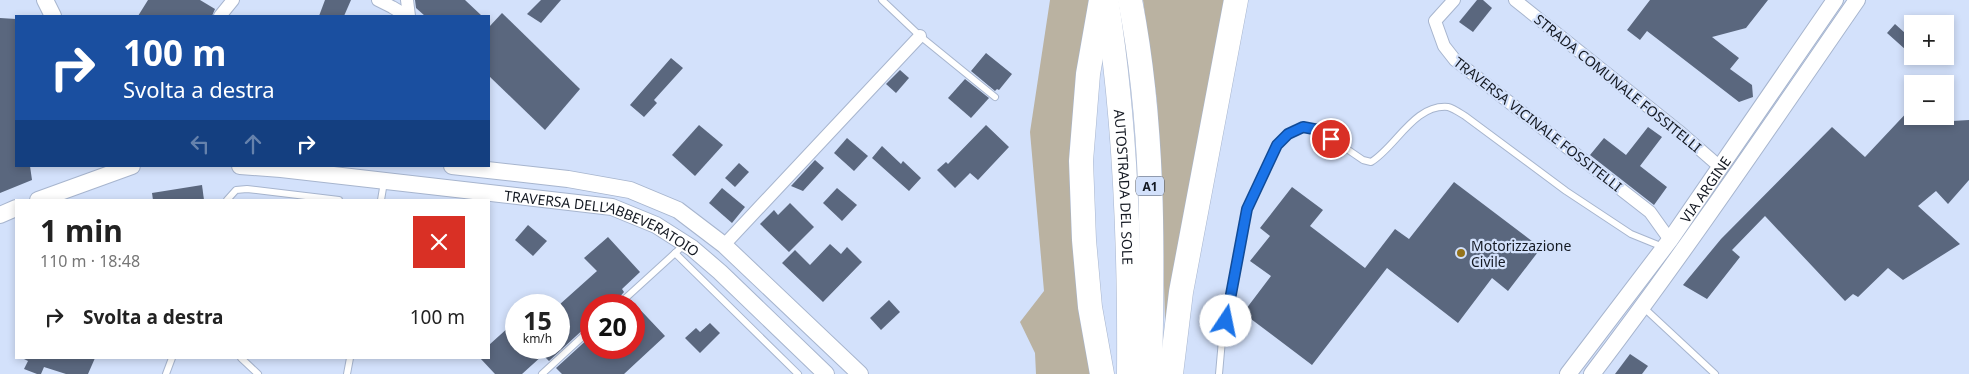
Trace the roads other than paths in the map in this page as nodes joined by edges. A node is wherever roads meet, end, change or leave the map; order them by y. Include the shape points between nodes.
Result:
1 (45, 0) edge
2 (232, 0) edge
3 (378, 0) edge
4 (407, 0) edge
5 (882, 0) edge
6 (1101, 0) edge
7 (1106, 0) edge
8 (1130, 0) edge
9 (1236, 0) edge
10 (1454, 0) edge
11 (1515, 0) edge
12 (1835, 0) edge
13 (1857, 0) edge
14 (52, 15) edge
15 (221, 15) edge
16 (406, 15) edge
17 (408, 15) edge
18 (920, 36) junction
19 (996, 97) dead end
20 (126, 167) edge
21 (254, 167) edge
22 (461, 167) edge
23 (1720, 167) junction
24 (97, 172) edge
25 (384, 182) junction
26 (40, 199) edge
27 (228, 199) edge
28 (331, 199) edge
29 (381, 199) edge
30 (15, 208) edge
31 (0, 215) edge
32 (1667, 244) junction
33 (724, 245) junction
34 (681, 248) junction
35 (630, 294) edge
36 (1643, 307) junction
37 (580, 339) edge
38 (172, 359) edge
39 (242, 359) edge
40 (350, 359) edge
41 (795, 373) edge
42 (166, 374) edge
43 (258, 374) edge
44 (347, 374) edge
45 (542, 374) edge
46 (826, 374) edge
47 (860, 374) edge
48 (1102, 374) edge
49 (1129, 374) edge
50 (1150, 374) edge
51 (1171, 374) edge
52 (1219, 374) edge
53 (1568, 374) edge
54 (1592, 374) edge
55 (1715, 374) edge

1 - 14 street
2 - 15 street
3 - 16 street
4 - 17 street
5 - 18 lane
6 - 48 highway via 1088,74 1082,161 1090,306
7 - 49 highway, AUTOSTRADA DEL SOLE / A1 via 1116,68 1128,247
8 - 50 highway, AUTOSTRADA DEL SOLE / A1 via 1139,45 1148,150 1153,252
9 - 51 highway via 1181,292
10 - 32 street, TRAVERSA VICINALE FOSSITELLI via 1435,21 1444,46 1456,60 1650,212
11 - 23 street, STRADA COMUNALE FOSSITELLI
12 - 23 street, VIA ARGINE
13 - 36 street, VIA ARGINE
18 - 19 lane
18 - 33 street
20 - 24 street
21 - 25 street, TRAVERSA DELL'ABBEVERATOIO
22 - 33 street, TRAVERSA DELL'ABBEVERATOIO via 568,179 630,190 678,210
23 - 32 street, VIA ARGINE
24 - 26 street
25 - 29 lane
25 - 34 street, TRAVERSA DELL'ABBEVERATOIO via 612,207 656,225
27 - 28 lane via 236,190 247,189
30 - 31 street
32 - 52 lane via 1631,234 1449,107 1428,109 1371,162 1362,160 1319,130 1303,127 1288,134 1277,145 1247,209 1222,340
32 - 53 street, VIA ARGINE
33 - 47 street, TRAVERSA DELL'ABBEVERATOIO
34 - 35 lane
34 - 41 lane
34 - 46 street, TRAVERSA DELL'ABBEVERATOIO via 720,272
36 - 54 street, VIA ARGINE
36 - 55 lane
37 - 45 lane
38 - 42 lane
39 - 43 lane
40 - 44 lane

